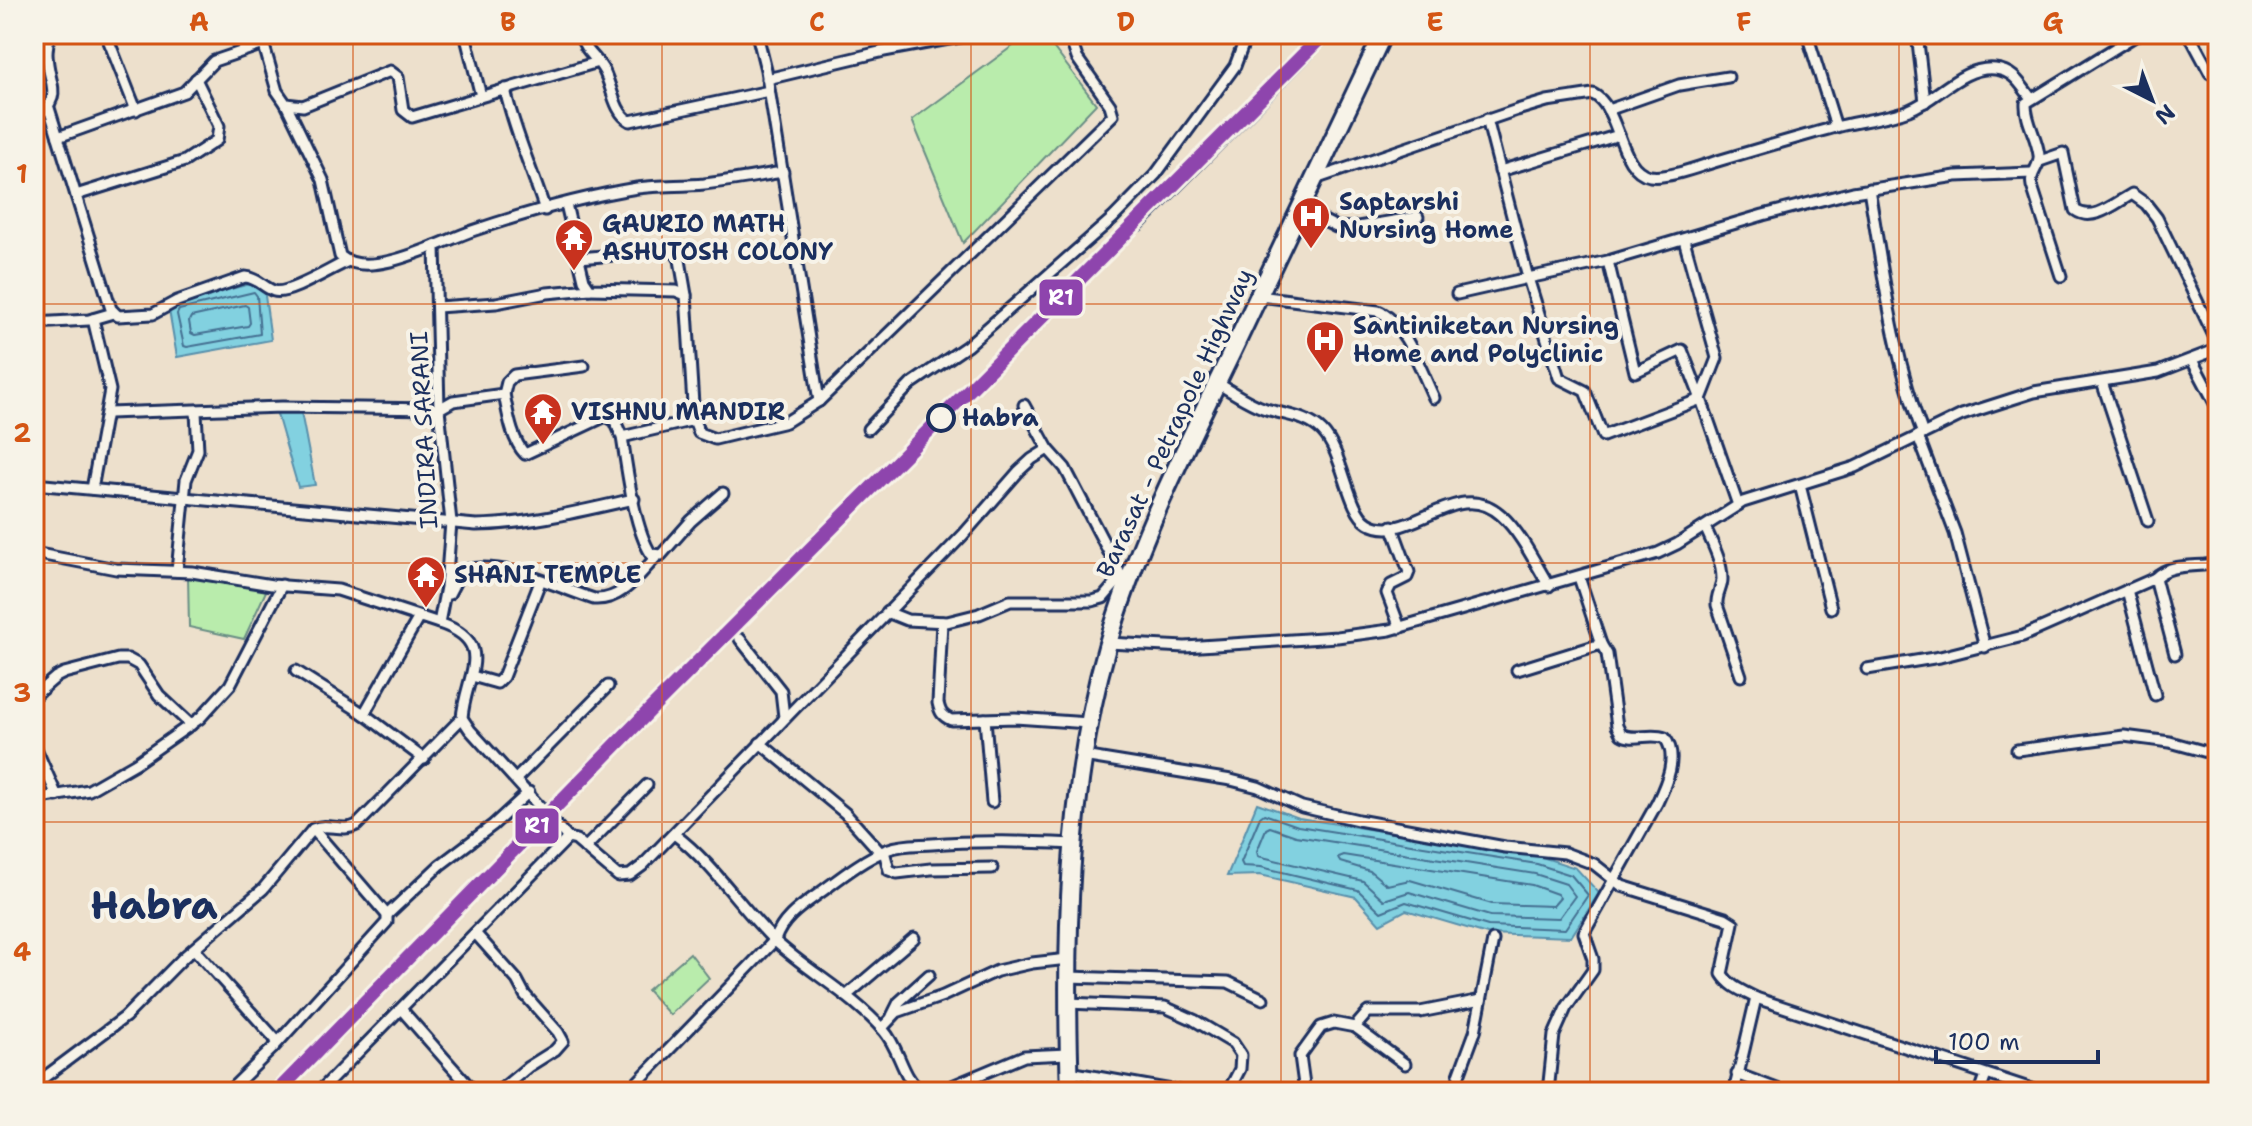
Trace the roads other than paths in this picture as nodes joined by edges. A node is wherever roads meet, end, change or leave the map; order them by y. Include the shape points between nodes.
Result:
1 (48, 34) edge
2 (106, 34) edge
3 (465, 34) edge
4 (580, 34) edge
5 (757, 34) edge
6 (976, 34) edge
7 (1069, 34) edge
8 (1247, 34) edge
9 (1327, 34) edge
10 (1383, 34) edge
11 (1807, 34) edge
12 (1917, 34) edge
13 (2138, 34) edge
14 (2189, 34) edge
15 (263, 38) edge
16 (598, 62) junction
17 (2210, 73) dead end
18 (1728, 77) dead end
19 (196, 79) junction
20 (767, 79) junction
21 (505, 89) junction
22 (769, 91) junction
23 (481, 96) junction
24 (2031, 98) junction
25 (1925, 102) junction
26 (286, 104) junction
27 (49, 108) junction
28 (136, 110) junction
29 (1608, 110) junction
30 (1487, 119) junction
31 (34, 120) edge
32 (1836, 127) junction
33 (1619, 135) junction
34 (58, 137) junction
35 (2040, 161) junction
36 (1500, 171) junction
37 (783, 172) junction
38 (2032, 173) junction
39 (1315, 179) junction
40 (1869, 189) junction
41 (76, 195) junction
42 (566, 204) junction
43 (1301, 209) junction
44 (545, 210) junction
45 (1418, 217) dead end
46 (1138, 225) dead end
47 (1684, 240) junction
48 (435, 246) junction
49 (579, 258) junction
50 (1608, 261) junction
51 (346, 262) junction
52 (2061, 276) dead end
53 (1528, 278) junction
54 (590, 289) junction
55 (1457, 294) dead end
56 (686, 295) junction
57 (1259, 296) junction
58 (437, 307) junction
59 (113, 313) junction
60 (93, 319) junction
61 (34, 323) edge
62 (2218, 346) edge
63 (2192, 360) junction
64 (584, 366) dead end
65 (2102, 382) junction
66 (1217, 383) junction
67 (504, 394) junction
68 (1434, 398) dead end
69 (1701, 399) junction
70 (819, 401) junction
71 (1024, 405) dead end
72 (439, 409) junction
73 (2218, 409) edge
74 (196, 412) junction
75 (108, 413) junction
76 (694, 420) junction
77 (868, 429) dead end
78 (1920, 435) junction
79 (622, 437) junction
80 (1048, 449) junction
81 (34, 484) edge
82 (1800, 485) junction
83 (92, 489) junction
84 (723, 493) dead end
85 (185, 496) junction
86 (634, 499) junction
87 (1738, 505) junction
88 (2148, 521) dead end
89 (451, 522) junction
90 (1392, 526) junction
91 (1705, 527) junction
92 (34, 553) edge
93 (656, 557) junction
94 (2218, 563) edge
95 (177, 571) junction
96 (1579, 577) junction
97 (2155, 578) junction
98 (1124, 580) junction
99 (540, 582) junction
100 (282, 585) junction
101 (1549, 586) junction
102 (2127, 590) junction
103 (1831, 608) dead end
104 (441, 612) junction
105 (887, 612) junction
106 (419, 617) junction
107 (942, 622) junction
108 (439, 623) junction
109 (1400, 628) junction
110 (740, 639) dead end
111 (1108, 643) junction
112 (1601, 644) junction
113 (1985, 647) junction
114 (2175, 654) dead end
115 (1867, 669) dead end
116 (1517, 670) dead end
117 (296, 671) dead end
118 (472, 676) junction
119 (1741, 676) dead end
120 (608, 686) dead end
121 (2155, 695) dead end
122 (34, 696) edge
123 (364, 714) junction
124 (462, 718) junction
125 (784, 718) junction
126 (985, 719) junction
127 (1089, 723) junction
128 (191, 725) junction
129 (760, 743) junction
130 (34, 744) edge
131 (2017, 750) dead end
132 (2218, 755) edge
133 (1083, 756) junction
134 (424, 759) junction
135 (516, 779) junction
136 (647, 785) dead end
137 (529, 792) junction
138 (57, 796) junction
139 (34, 799) edge
140 (992, 802) dead end
141 (313, 829) junction
142 (674, 834) junction
143 (568, 838) junction
144 (1075, 844) junction
145 (585, 848) junction
146 (883, 852) junction
147 (992, 868) dead end
148 (1614, 880) junction
149 (387, 915) junction
150 (475, 933) junction
151 (914, 938) dead end
152 (775, 940) junction
153 (1493, 940) dead end
154 (194, 949) junction
155 (1068, 959) junction
156 (929, 975) dead end
157 (1068, 977) junction
158 (846, 996) junction
159 (1756, 998) junction
160 (1263, 999) dead end
161 (1481, 1000) junction
162 (1067, 1003) junction
163 (401, 1009) junction
164 (892, 1016) junction
165 (1355, 1027) junction
166 (882, 1028) junction
167 (278, 1042) junction
168 (1068, 1054) junction
169 (1405, 1064) dead end
170 (1069, 1072) junction
171 (1737, 1074) junction
172 (1986, 1075) junction
173 (34, 1085) edge
174 (228, 1092) edge
175 (319, 1092) edge
176 (474, 1092) edge
177 (498, 1092) edge
178 (628, 1092) edge
179 (922, 1092) edge
180 (938, 1092) edge
181 (1070, 1092) edge
182 (1183, 1092) edge
183 (1228, 1092) edge
184 (1305, 1092) edge
185 (1457, 1092) edge
186 (1548, 1092) edge
187 (1734, 1092) edge
188 (1785, 1092) edge
189 (1980, 1092) edge
190 (2041, 1092) edge

1 - 27 street via 53,83
2 - 28 street
3 - 23 street
4 - 16 street via 588,54
5 - 20 street
6 - 20 street
7 - 70 street via 1077,58 1113,115
8 - 77 street via 1235,66 1156,174 967,346 911,384
9 - 46 street
10 - 39 highway, Barasat - Petrapole Highway
11 - 32 street
12 - 25 street
13 - 24 street
14 - 17 street
15 - 19 street via 255,48 214,61
15 - 26 street via 277,91
16 - 21 street
16 - 22 street via 621,113 630,121
18 - 29 street via 1679,85
19 - 28 street via 184,92
19 - 41 street via 219,126 217,140 185,161
20 - 22 street
21 - 23 street
21 - 44 street
22 - 37 street
23 - 26 street via 412,117 403,110 398,77 390,71 303,106
24 - 25 street via 2013,74 1993,69 1966,76
24 - 35 street via 2025,107
25 - 32 street via 1895,115
26 - 51 street via 323,180 336,248
27 - 31 street
27 - 34 street
28 - 34 street
29 - 30 street via 1593,94
29 - 33 street
30 - 36 street
30 - 39 street
32 - 33 street via 1685,171 1650,176 1629,159
33 - 36 street
34 - 41 street
35 - 38 street
35 - 62 street via 2063,153 2075,210 2083,216 2132,194 2146,204
36 - 53 street
37 - 42 street via 639,188
37 - 70 street
38 - 40 street via 1956,176
38 - 52 street
39 - 43 highway, Barasat - Petrapole Highway
40 - 47 street via 1803,203
40 - 78 street via 1898,353
41 - 59 street
42 - 44 street
42 - 49 street
43 - 45 street via 1336,227
43 - 57 highway, Barasat - Petrapole Highway
44 - 48 street
47 - 50 street
47 - 69 street via 1717,358
48 - 51 street via 380,263
48 - 58 street, INDIRA SARANI
49 - 54 street
49 - 56 street via 674,250
50 - 53 street
50 - 69 street via 1635,372 1682,350
51 - 59 street via 279,292 245,277 153,314 122,318
53 - 55 street
53 - 69 street via 1559,378 1585,391 1603,436
54 - 56 street
54 - 58 street
56 - 76 street
57 - 66 highway, Barasat - Petrapole Highway
57 - 68 street via 1387,314 1399,327
58 - 72 street, INDIRA SARANI
59 - 60 street
60 - 61 street
60 - 75 street via 109,380
62 - 63 street
63 - 65 street
63 - 73 street
64 - 67 street via 514,375
65 - 78 street via 2020,396
65 - 88 street
66 - 90 street via 1252,403 1321,429 1341,462 1364,521
66 - 98 highway, Barasat - Petrapole Highway
67 - 72 street via 453,401
67 - 79 street via 525,454 606,416 615,421
69 - 87 street
70 - 76 street via 786,422 715,439 699,433
71 - 80 street
72 - 74 street
72 - 89 street, INDIRA SARANI
74 - 75 street
74 - 85 street via 198,450
75 - 83 street
76 - 79 street
78 - 82 street via 1855,467
78 - 113 street via 1959,546
79 - 86 street
80 - 98 street via 1065,468
80 - 105 street via 1019,471
81 - 83 street
82 - 87 street
82 - 103 street
83 - 85 street
84 - 93 street
85 - 89 street
85 - 95 street
86 - 89 street via 502,525
86 - 93 street via 646,546
87 - 91 street
89 - 104 street, INDIRA SARANI
90 - 101 street via 1456,504 1492,508 1513,528
90 - 109 street via 1409,572 1387,593
91 - 96 street via 1658,553
91 - 119 street via 1722,580 1717,605
92 - 95 street via 116,569
93 - 99 street via 625,589 605,600
94 - 97 street via 2183,566
95 - 100 street
96 - 101 street
96 - 112 street
97 - 102 street
97 - 114 street
98 - 107 street via 1100,600 1010,601
98 - 111 highway, Barasat - Petrapole Highway
99 - 104 street via 488,567 461,571
99 - 118 street via 503,677 492,684
100 - 106 street via 338,590
100 - 128 street via 230,685
101 - 109 street
102 - 113 street
102 - 121 street
104 - 108 street, INDIRA SARANI
105 - 107 street via 907,620
105 - 125 street
106 - 108 street
106 - 123 street
107 - 126 street via 939,710 951,720
108 - 118 street via 470,643 476,660
109 - 111 street via 1185,647
110 - 125 street via 781,691
111 - 127 highway, Barasat - Petrapole Highway
112 - 116 street
112 - 148 street via 1621,734 1658,735 1671,753 1666,783
113 - 115 street
117 - 123 street
118 - 124 street
120 - 135 street
122 - 128 street via 64,673 128,659
123 - 134 street
124 - 134 street
124 - 135 street
125 - 129 street
126 - 127 street
126 - 140 street
127 - 133 highway, Barasat - Petrapole Highway
128 - 138 street via 89,790
129 - 142 street
129 - 146 street
130 - 138 street
131 - 132 street via 2124,736
133 - 144 highway, Barasat - Petrapole Highway
133 - 148 street via 1231,780 1302,807 1358,820 1565,853 1594,864
134 - 141 street via 357,825
135 - 137 street
136 - 145 street
137 - 143 street
137 - 149 street
138 - 139 street
141 - 149 street
141 - 154 street via 263,889
142 - 145 street via 624,876
142 - 152 street
143 - 145 street
143 - 150 street
144 - 146 street via 949,843
144 - 155 highway, Barasat - Petrapole Highway
146 - 147 street via 889,870 897,873
146 - 152 street via 787,918
148 - 159 street via 1733,923 1722,974
148 - 186 street via 1584,933 1593,970 1554,1035
149 - 167 street via 383,927
150 - 163 street
150 - 177 street via 563,1041
151 - 158 street
152 - 158 street
152 - 178 street
153 - 161 street
154 - 167 street
154 - 173 street via 125,1017
155 - 157 highway, Barasat - Petrapole Highway
155 - 164 street via 997,971
156 - 164 street via 899,1002
157 - 160 street via 1228,982
157 - 162 highway, Barasat - Petrapole Highway
158 - 166 street
159 - 171 street
159 - 172 street
161 - 165 street via 1420,1012 1368,1012
161 - 185 street
162 - 168 highway, Barasat - Petrapole Highway
162 - 183 street via 1165,1007 1194,1020 1233,1043 1241,1055
163 - 175 street
163 - 176 street
164 - 166 street
165 - 169 street
165 - 184 street via 1334,1023 1315,1032 1300,1056
166 - 179 street
167 - 174 street
168 - 170 highway, Barasat - Petrapole Highway
168 - 180 street via 1024,1056
170 - 181 highway, Barasat - Petrapole Highway
170 - 182 street
171 - 187 street
171 - 188 street
172 - 189 street
172 - 190 street

